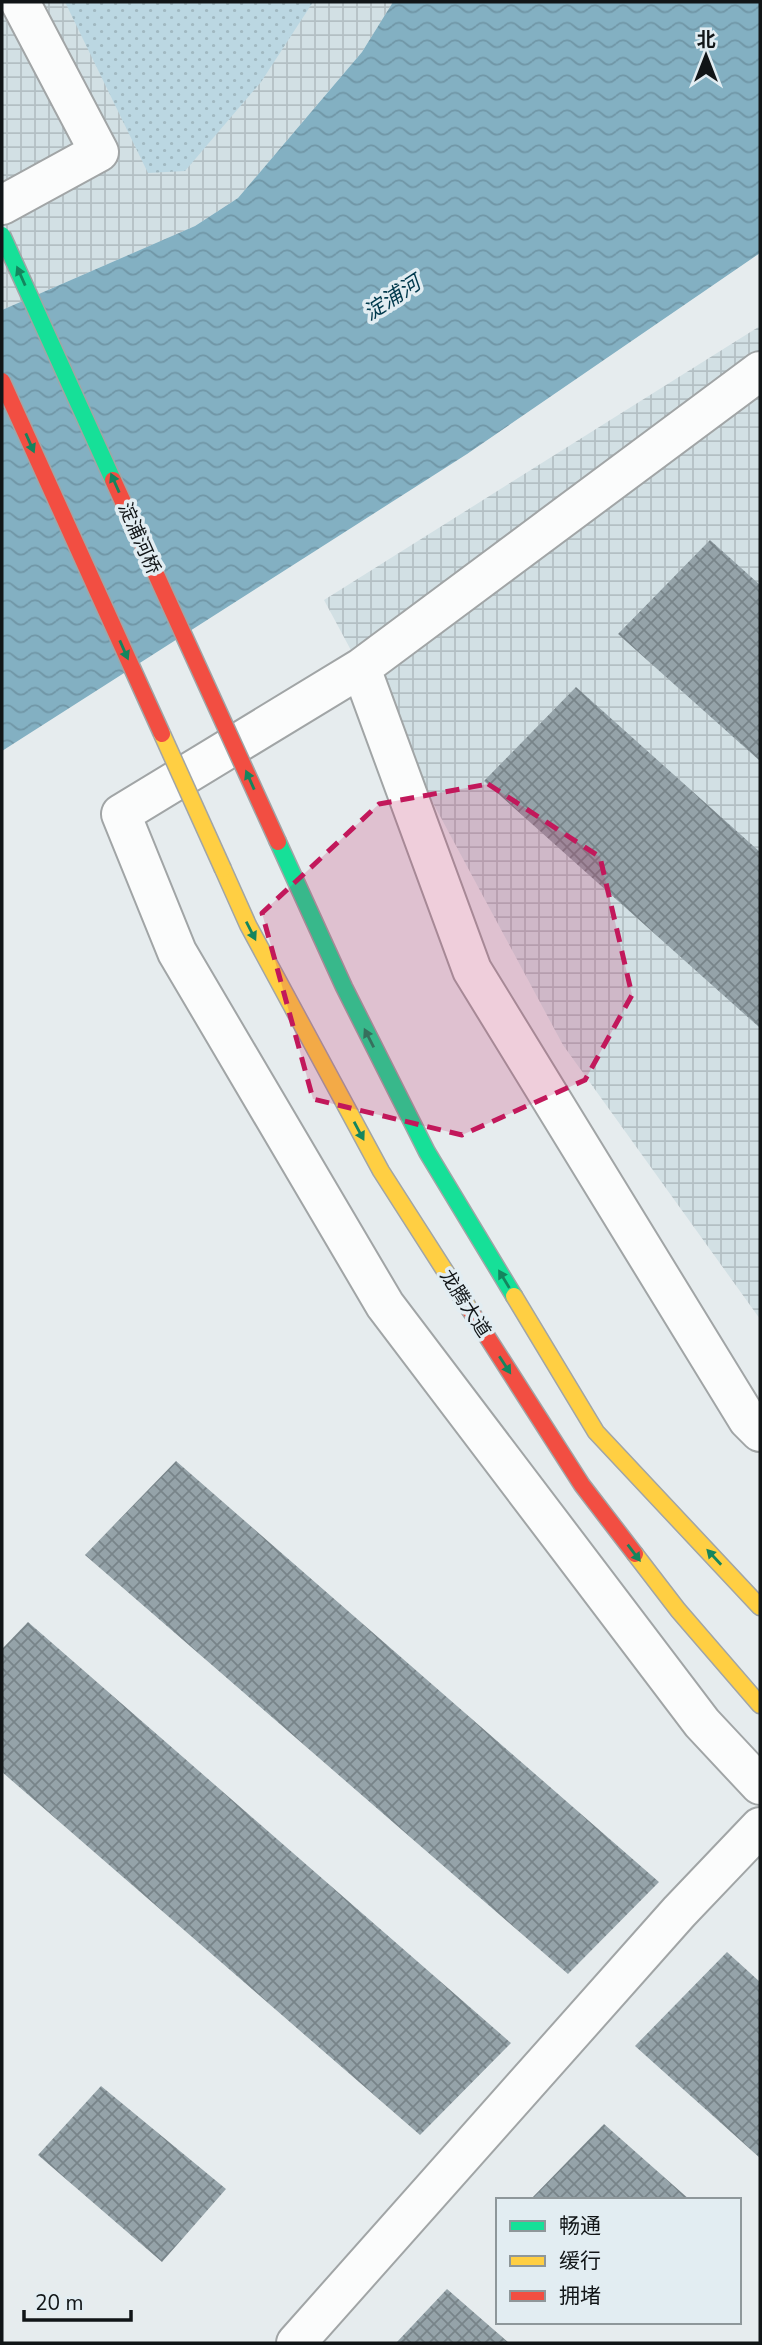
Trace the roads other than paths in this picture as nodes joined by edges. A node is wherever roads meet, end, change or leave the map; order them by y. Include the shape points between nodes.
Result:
1 (20, 2) edge
2 (2, 205) edge
3 (2, 235) edge
4 (760, 372) edge
5 (2, 381) edge
6 (361, 668) junction
7 (760, 1432) edge
8 (760, 1607) edge
9 (760, 1705) edge
10 (760, 1785) edge
11 (760, 1827) edge
12 (296, 2343) edge

1 - 2 street via 99,152
8 -> 3 main road, 淀浦河桥, bridge via 596,1432 427,1152 344,987
4 - 6 street
5 -> 9 main road, 龙腾大道, bridge via 248,925 380,1171 582,1485 678,1610
6 - 7 street via 472,970 748,1420
6 - 10 street via 121,814 177,952 385,1305 702,1723
11 - 12 street

